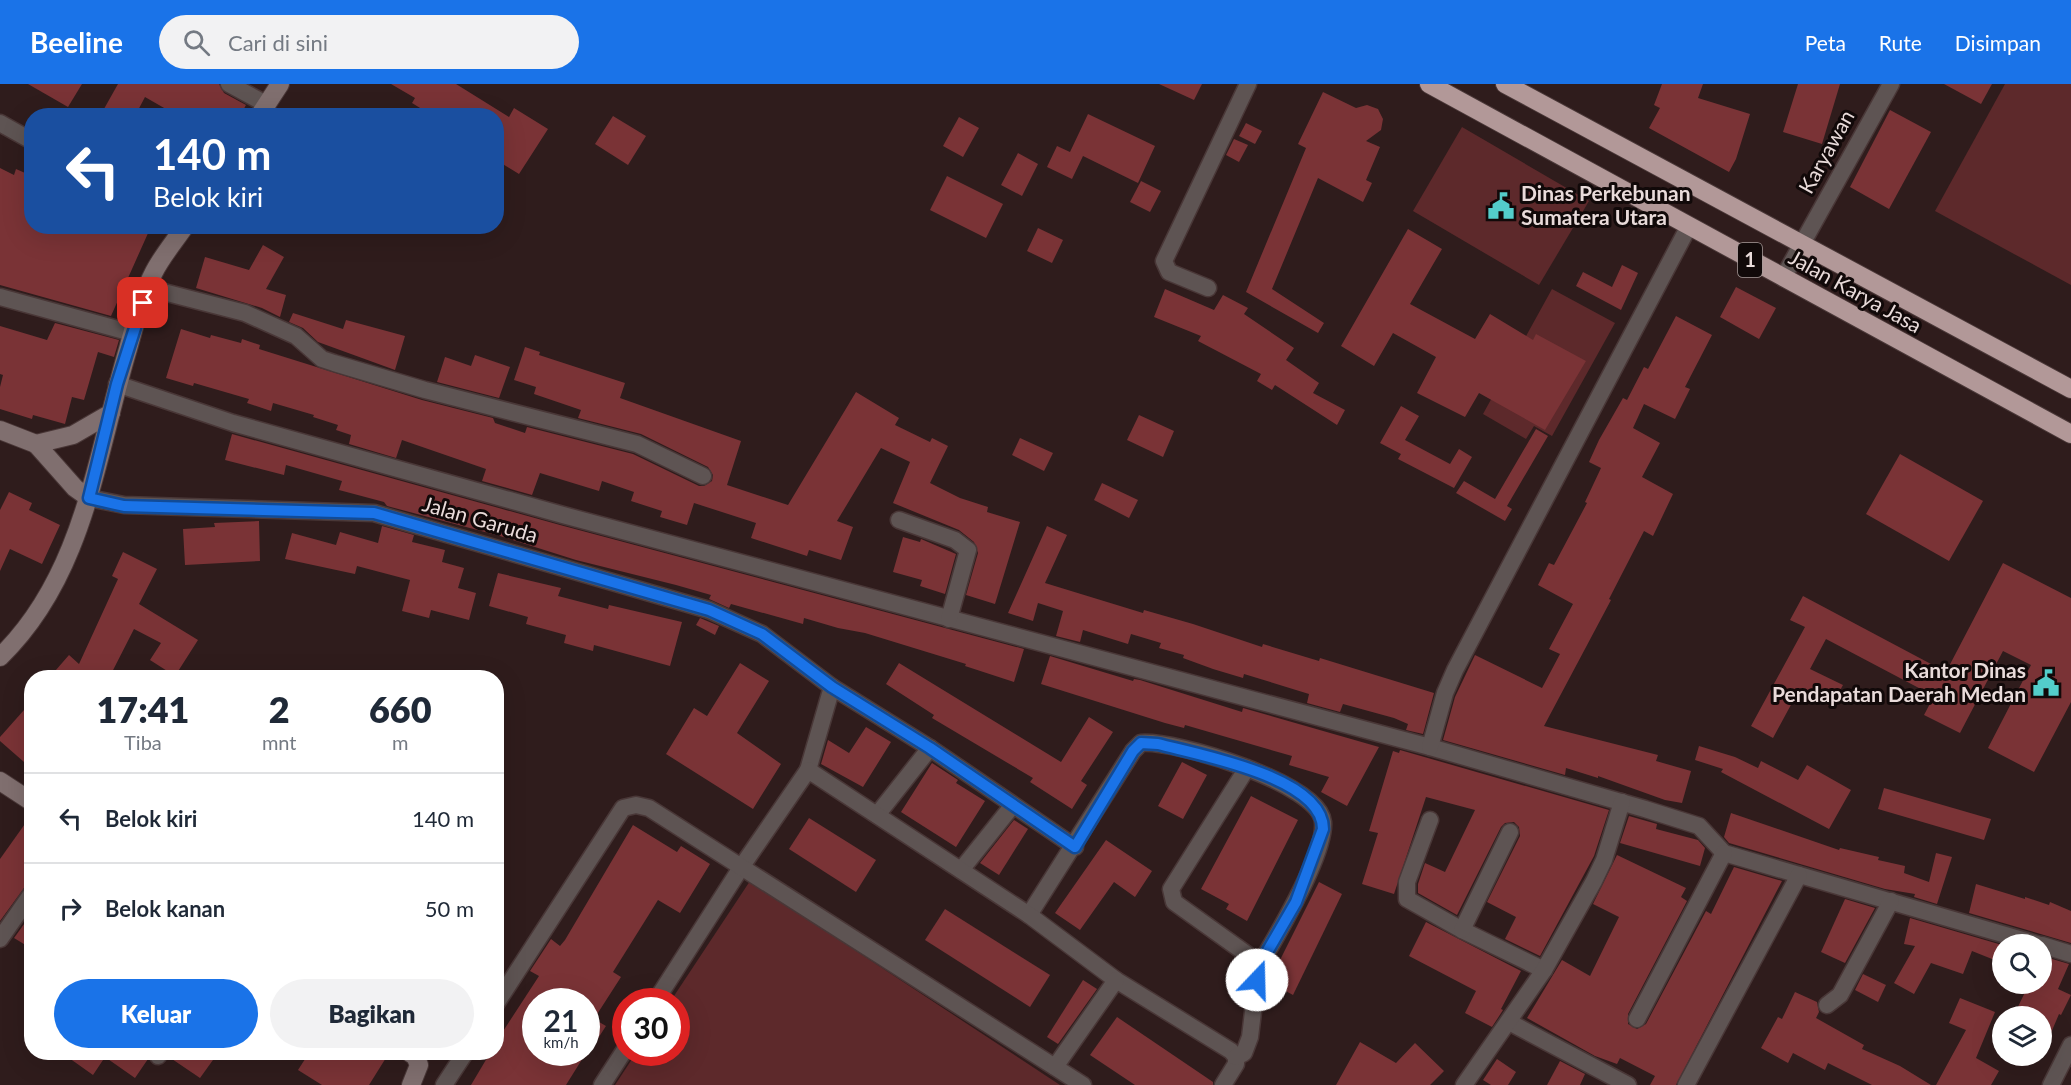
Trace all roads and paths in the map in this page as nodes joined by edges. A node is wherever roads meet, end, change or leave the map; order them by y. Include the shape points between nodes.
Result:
1 (229, 84) edge
2 (280, 84) edge
3 (1248, 84) edge
4 (1429, 84) edge
5 (1505, 84) edge
6 (1891, 84) edge
7 (259, 108) edge
8 (263, 108) edge
9 (0, 123) edge
10 (24, 136) edge
11 (1689, 226) junction
12 (179, 234) edge
13 (1803, 242) junction
14 (1783, 278) junction
15 (148, 288) junction
16 (1208, 288) dead end
17 (0, 297) edge
18 (132, 333) junction
19 (117, 384) junction
20 (2071, 388) edge
21 (111, 413) junction
22 (0, 430) edge
23 (2071, 434) edge
24 (36, 444) junction
25 (703, 476) dead end
26 (89, 498) junction
27 (899, 520) dead end
28 (949, 619) junction
29 (0, 657) edge
30 (832, 687) junction
31 (1430, 747) junction
32 (930, 748) junction
33 (1247, 768) junction
34 (808, 770) junction
35 (0, 781) edge
36 (24, 797) edge
37 (1622, 802) junction
38 (1013, 805) junction
39 (877, 815) junction
40 (1430, 820) dead end
41 (1510, 832) dead end
42 (1075, 847) junction
43 (1724, 854) junction
44 (742, 866) junction
45 (961, 870) junction
46 (1798, 875) junction
47 (1891, 901) junction
48 (24, 904) edge
49 (1029, 915) junction
50 (1462, 930) junction
51 (2004, 934) edge
52 (0, 939) edge
53 (2052, 948) edge
54 (2071, 954) edge
55 (1259, 961) junction
56 (1545, 970) junction
57 (1116, 980) junction
58 (664, 988) edge
59 (504, 992) edge
60 (1827, 1005) dead end
61 (1637, 1019) dead end
62 (1509, 1022) junction
63 (2071, 1045) edge
64 (1236, 1057) junction
65 (417, 1060) edge
66 (460, 1060) edge
67 (614, 1066) edge
68 (1055, 1066) junction
69 (411, 1085) edge
70 (444, 1085) edge
71 (602, 1085) edge
72 (1083, 1085) edge
73 (1223, 1085) edge
74 (1464, 1085) edge
75 (1628, 1085) edge
76 (1686, 1085) edge
77 (2051, 1085) edge

1 - 7 street
2 - 8 street
3 - 16 street via 1164,261 1169,272
4 - 11 highway, Jalan Karya Jasa / 1
5 - 13 highway, Jalan Karya Jasa / 1
6 - 13 street, Karyawan
9 - 10 street
11 - 14 highway, Jalan Karya Jasa / 1
11 - 31 street via 1455,670
12 - 15 street
13 - 14 street, Karyawan
13 - 20 highway, Jalan Karya Jasa / 1
14 - 23 highway, Jalan Karya Jasa / 1
15 - 18 street
15 - 25 street via 245,313 297,336 322,359 425,390 638,444
17 - 18 street
18 - 19 street
19 - 21 street
19 - 28 street via 256,429
21 - 24 street via 73,435
21 - 26 street
22 - 24 street
24 - 26 street
26 - 29 street via 73,544 44,605
26 - 30 street, Jalan Garuda via 124,506 374,513 732,618 762,634
27 - 28 street via 955,540 968,550
28 - 31 street
30 - 32 street, Jalan Garuda
30 - 34 street
31 - 37 street
32 - 38 street, Jalan Garuda
32 - 39 street
33 - 42 street via 1141,743
33 - 55 street via 1284,784 1314,804 1323,820 1320,842 1296,902
33 - 55 street via 1171,889 1171,897
34 - 39 street
34 - 44 street
35 - 36 street
37 - 43 street via 1700,825
37 - 56 street via 1599,871
38 - 42 street, Jalan Garuda
38 - 45 street
39 - 45 street
40 - 50 street via 1407,882 1406,896
41 - 50 street
42 - 49 street
43 - 46 street
43 - 61 street
44 - 58 street
44 - 59 street via 649,808 623,808
44 - 68 street
45 - 49 street
46 - 47 street
46 - 76 street
47 - 51 street
47 - 60 street via 1840,995
48 - 52 street
49 - 57 street
50 - 56 street
53 - 54 street
55 - 64 street via 1250,1037 1244,1053
56 - 62 street
57 - 64 street
57 - 68 street
62 - 74 street
62 - 75 street
63 - 77 street
64 - 73 street
65 - 69 street via 417,1076
66 - 70 street
67 - 71 street
68 - 72 street

